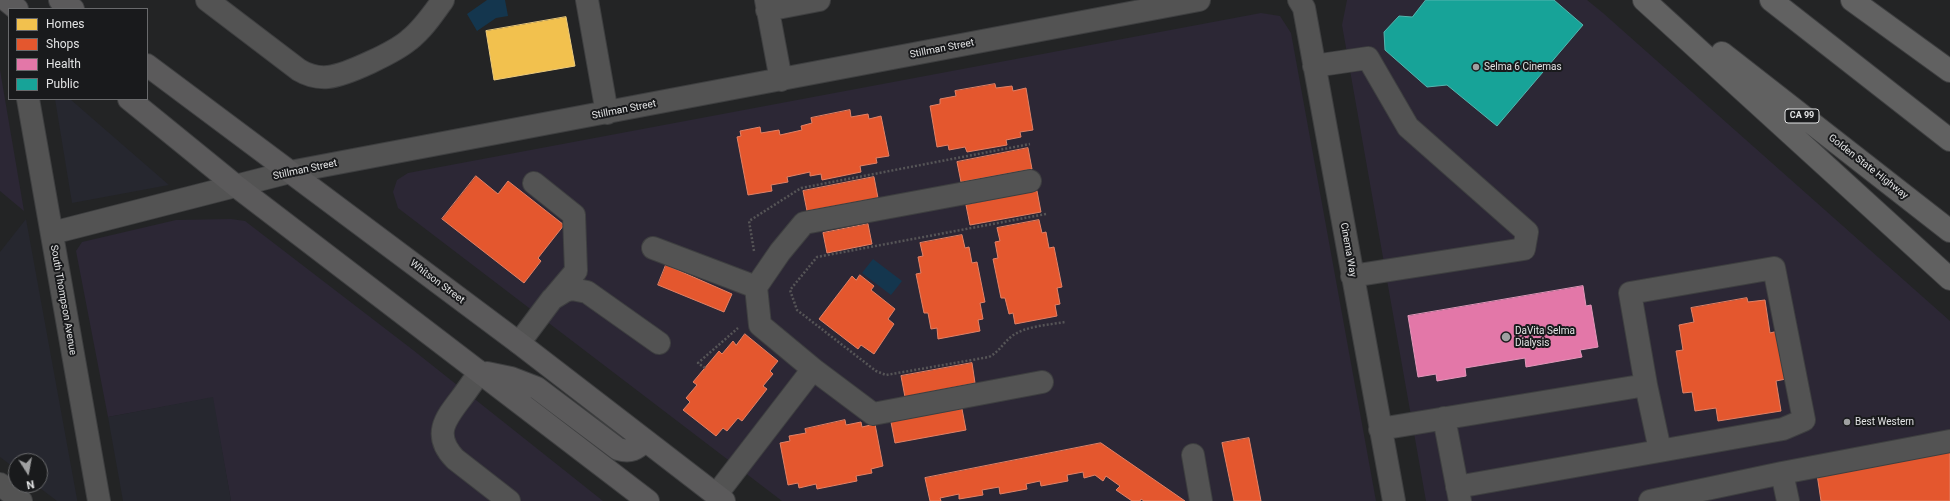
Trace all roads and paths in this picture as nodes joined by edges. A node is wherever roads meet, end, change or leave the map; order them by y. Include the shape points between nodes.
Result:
1 (60, 0) edge
2 (207, 0) edge
3 (443, 0) edge
4 (587, 0) edge
5 (820, 0) edge
6 (1199, 0) edge
7 (1299, 0) edge
8 (1644, 0) edge
9 (1654, 0) edge
10 (1772, 0) edge
11 (1852, 0) edge
12 (766, 5) edge
13 (71, 8) edge
14 (148, 66) edge
15 (1314, 66) junction
16 (1950, 70) edge
17 (781, 80) junction
18 (28, 100) edge
19 (130, 100) edge
20 (607, 113) junction
21 (1950, 140) edge
22 (290, 172) junction
23 (1030, 181) dead end
24 (534, 183) dead end
25 (236, 186) junction
26 (1046, 214) dead end
27 (1950, 231) edge
28 (52, 233) junction
29 (653, 248) dead end
30 (1352, 276) junction
31 (1950, 279) edge
32 (756, 287) junction
33 (552, 299) junction
34 (1065, 322) dead end
35 (519, 343) junction
36 (659, 343) dead end
37 (814, 369) junction
38 (480, 372) junction
39 (1042, 382) dead end
40 (1646, 385) junction
41 (1444, 418) junction
42 (1380, 428) junction
43 (646, 441) junction
44 (1950, 441) edge
45 (1660, 450) junction
46 (1193, 455) dead end
47 (1782, 473) junction
48 (0, 484) edge
49 (1459, 494) edge
50 (720, 498) edge
51 (21, 501) edge
52 (99, 501) edge
53 (509, 501) edge
54 (648, 501) edge
55 (1201, 501) edge
56 (1394, 501) edge
57 (1650, 501) edge
58 (1788, 501) edge

1 - 13 main road
2 - 3 street via 299,70 310,76 319,77 341,74 400,47 419,31
4 - 20 street
5 - 12 street
6 - 17 street, Stillman Street
7 - 15 street, Cinema Way via 1304,8
8 - 31 highway
9 - 27 highway, Golden State Highway / CA 99
10 - 21 highway
11 - 16 highway
12 - 17 street
14 - 22 main road, Whitson Street
15 - 30 street, Cinema Way
15 - 30 street via 1368,58 1408,127 1527,232 1524,249
17 - 20 street, Stillman Street
18 - 28 street, South Thompson Avenue
19 - 25 main road
20 - 22 street, Stillman Street
22 - 25 street, Stillman Street
22 - 35 main road, Whitson Street
23 - 32 street via 804,224 780,252
24 - 33 street via 574,215 576,271
25 - 28 street, Stillman Street
25 - 38 main road
26 - 34 path via 817,257 790,290 797,310 876,371 886,375 989,356 999,351 1007,340 1017,333
28 - 52 street, South Thompson Avenue
29 - 32 street
30 - 42 street, Cinema Way
32 - 37 street via 760,325
33 - 35 street
33 - 36 street via 572,289 587,292
35 - 43 main road, Whitson Street
37 - 39 street via 873,414
37 - 50 street
38 - 43 main road via 511,378 537,388 618,449 627,452
38 - 53 street via 448,415 444,424 443,442 455,459
38 - 54 main road
40 - 41 street
40 - 45 street
40 - 45 street via 1630,293 1774,268 1804,420 1783,429
41 - 42 street
41 - 49 street
42 - 56 street, Cinema Way
43 - 50 main road, Whitson Street
44 - 47 street
45 - 49 street
46 - 55 street
47 - 57 street
47 - 58 street
48 - 51 street

